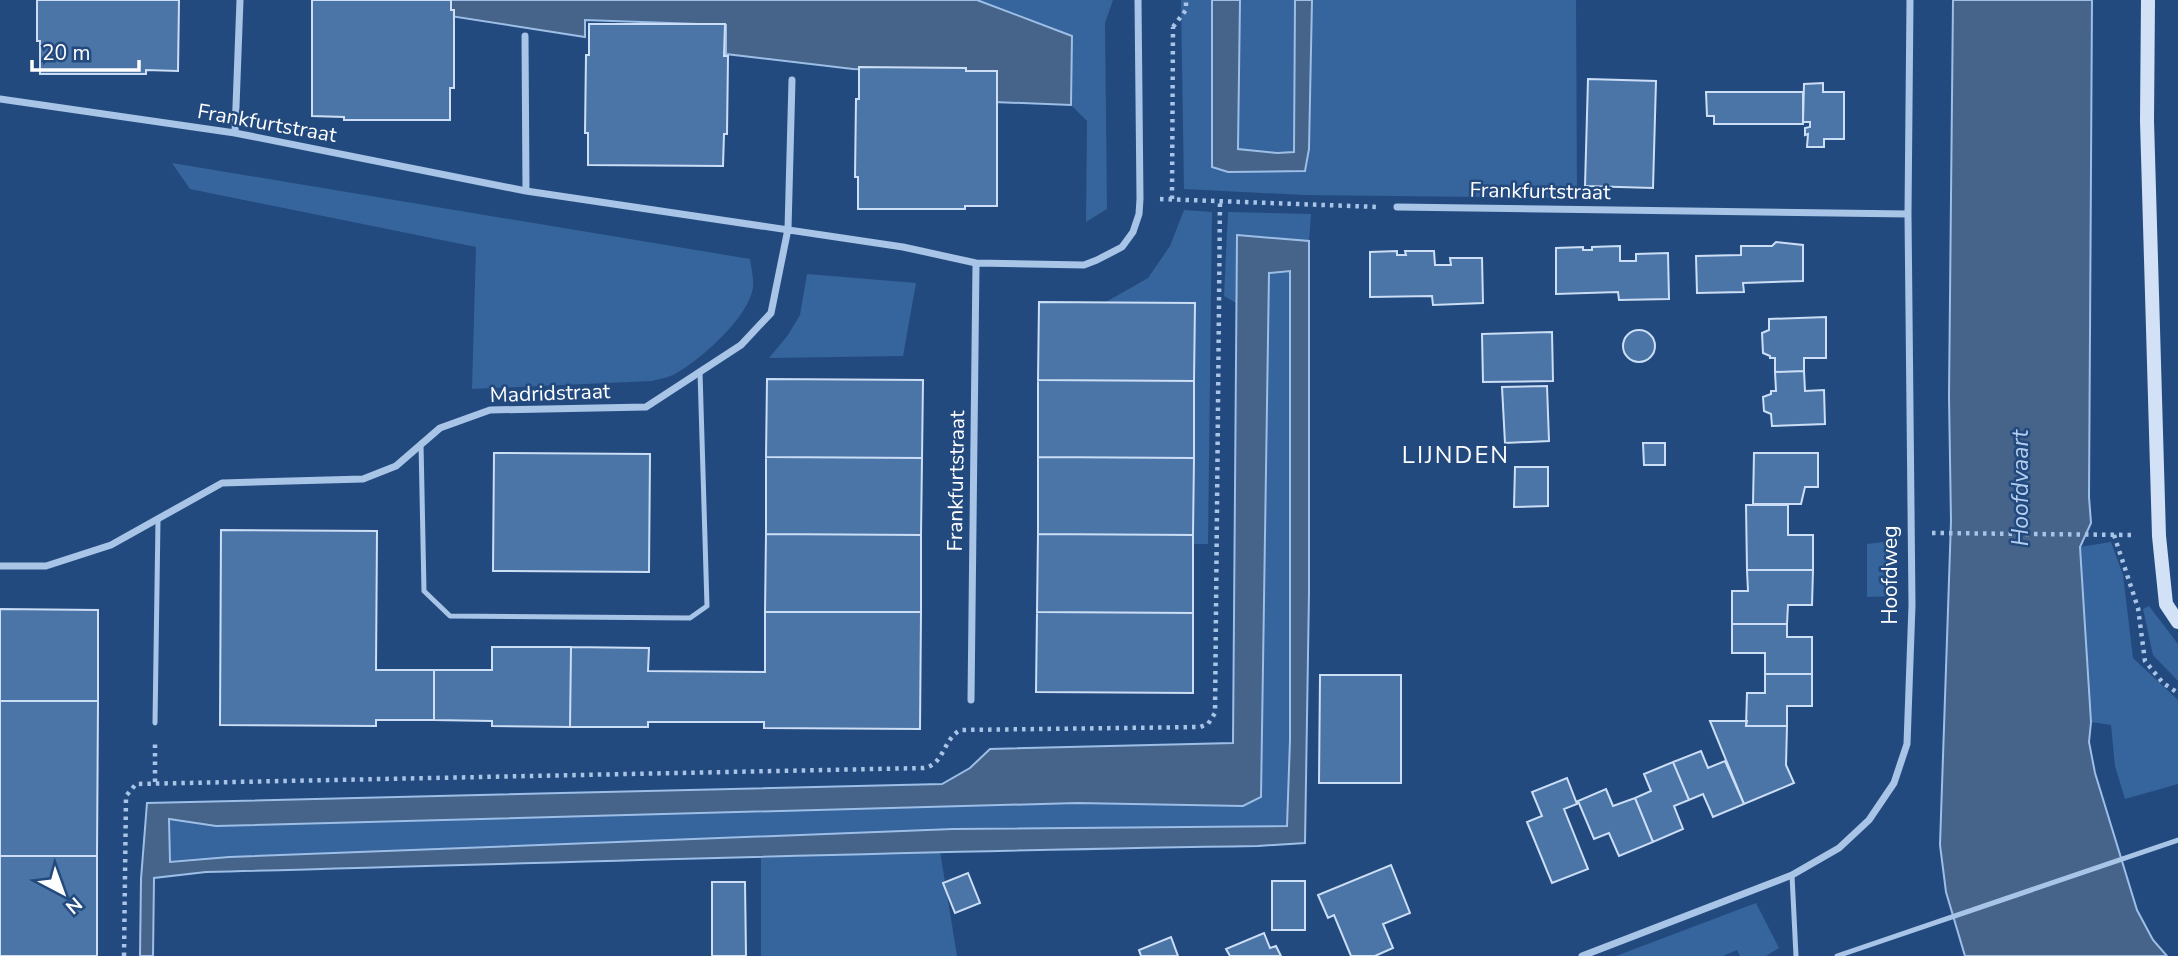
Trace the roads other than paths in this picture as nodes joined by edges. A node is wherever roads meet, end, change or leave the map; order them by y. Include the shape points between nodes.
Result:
1 (240, 0) edge
2 (1138, 0) edge
3 (1910, 0) edge
4 (2148, 0) edge
5 (526, 36) dead end
6 (792, 80) dead end
7 (0, 99) edge
8 (236, 133) junction
9 (526, 191) junction
10 (1397, 207) road end
11 (1908, 214) junction
12 (788, 229) junction
13 (976, 263) junction
14 (700, 372) junction
15 (421, 443) junction
16 (158, 520) junction
17 (0, 566) edge
18 (2178, 622) edge
19 (971, 700) dead end
20 (155, 723) dead end
21 (2178, 840) edge
22 (1792, 875) junction
23 (1582, 956) edge
24 (1797, 956) edge
25 (1837, 956) edge

1 - 8 street
2 - 13 street, Frankfurtstraat via 1140,198 1133,232 1122,247 1084,265
3 - 11 street, Hoofdweg
4 - 18 street via 2159,536 2166,604
5 - 9 street
6 - 12 street
7 - 8 street, Frankfurtstraat
8 - 9 street, Frankfurtstraat
9 - 12 street, Frankfurtstraat
10 - 11 street, Frankfurtstraat
11 - 22 street, Hoofdweg via 1912,605 1907,744 1894,783 1868,820 1839,848
12 - 13 street, Frankfurtstraat
12 - 14 street, Madridstraat via 771,313 741,345
13 - 19 street, Frankfurtstraat
14 - 15 street, Madridstraat via 646,407 490,410 440,428
14 - 15 lane via 707,606 690,618 450,616 424,591
15 - 16 street, Madridstraat via 396,466 363,479 222,483
16 - 17 street, Madridstraat via 111,545 46,566
16 - 20 lane
21 - 25 lane
22 - 23 street, Hoofdweg
22 - 24 lane

